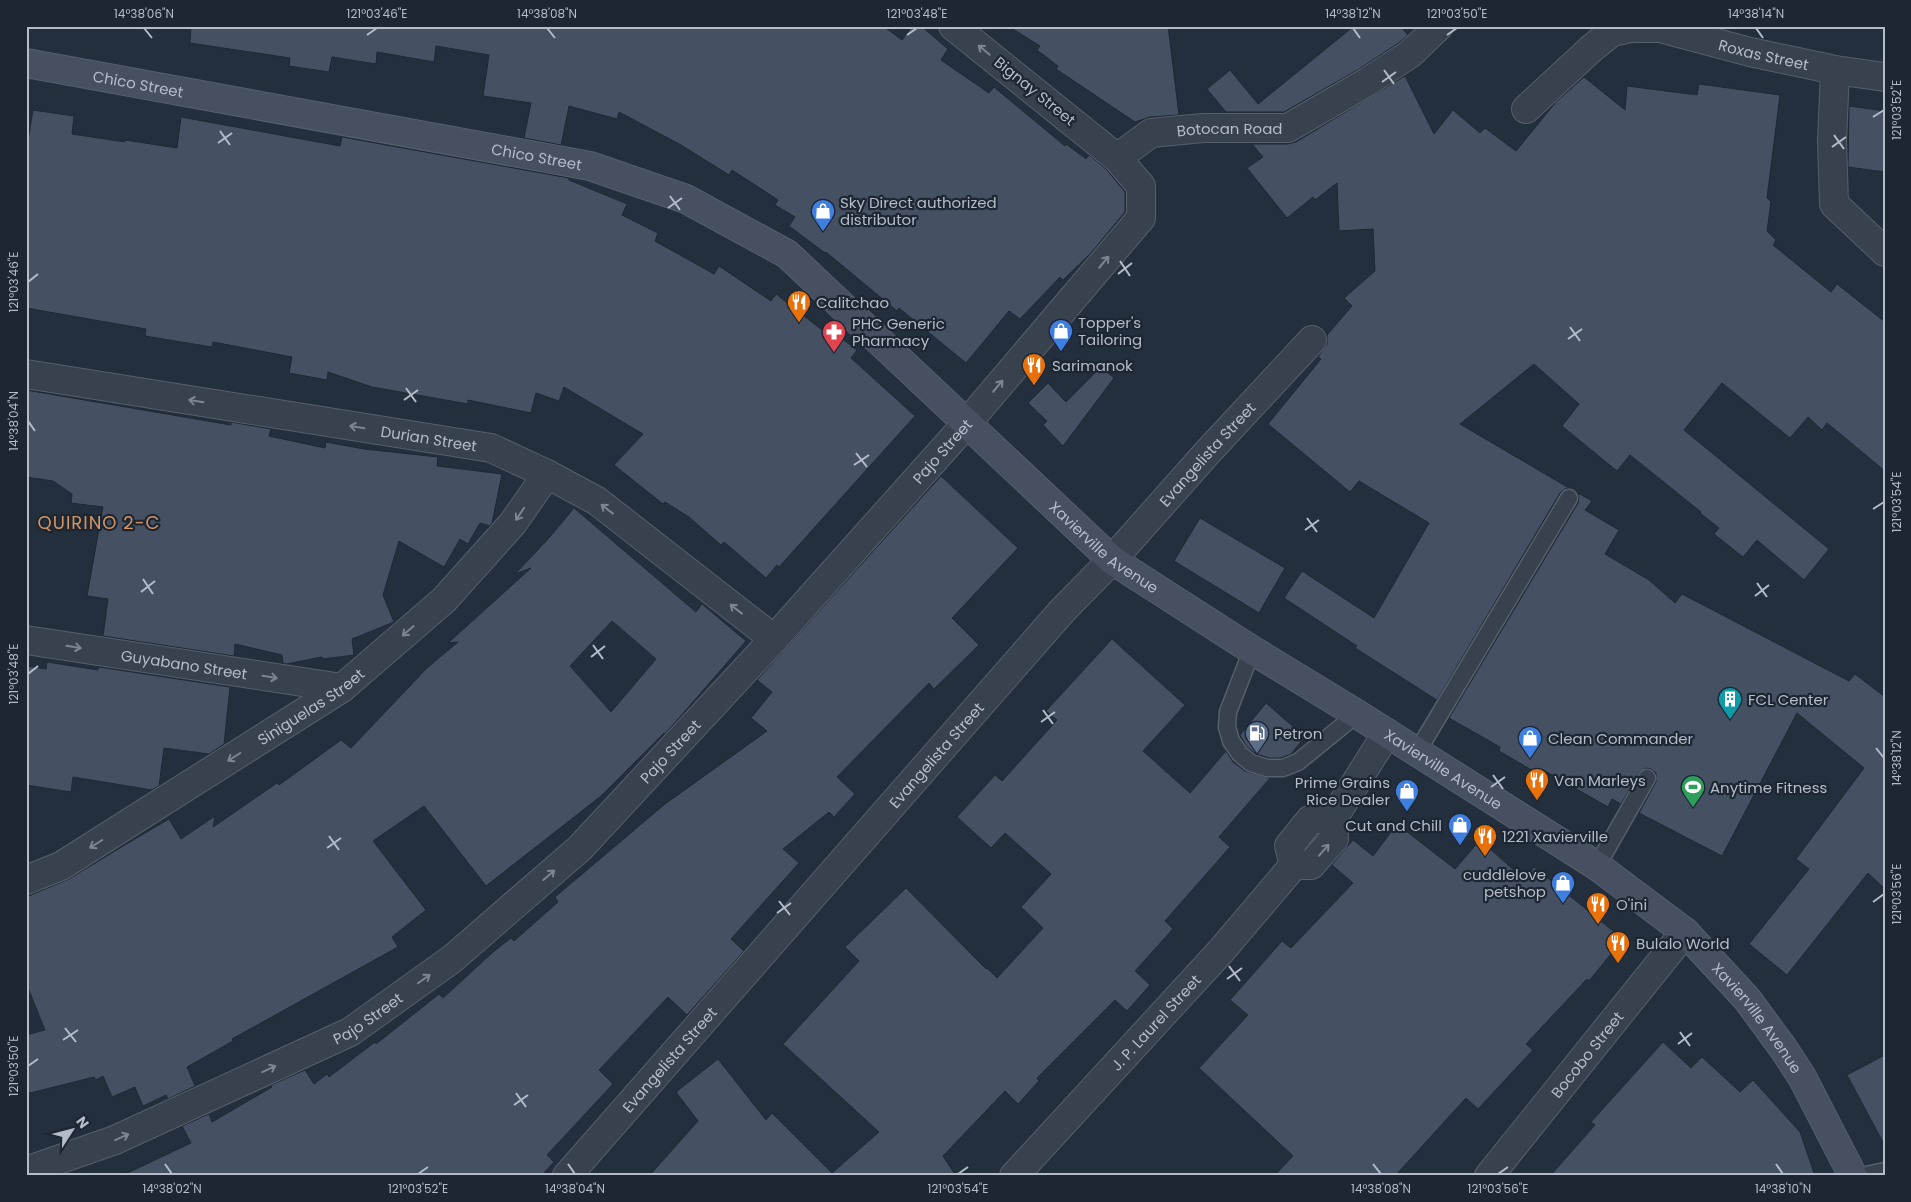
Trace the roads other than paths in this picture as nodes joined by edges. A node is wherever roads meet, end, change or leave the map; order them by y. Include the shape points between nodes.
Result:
1 (953, 26) edge
2 (1440, 26) edge
3 (26, 63) edge
4 (1835, 70) junction
5 (1885, 77) edge
6 (1526, 110) dead end
7 (1117, 158) junction
8 (1885, 252) edge
9 (1312, 340) dead end
10 (26, 374) edge
11 (967, 423) junction
12 (547, 474) junction
13 (1570, 498) dead end
14 (1112, 560) junction
15 (774, 639) junction
16 (26, 640) edge
17 (1252, 650) junction
18 (342, 688) junction
19 (1358, 714) junction
20 (1387, 733) junction
21 (1417, 752) junction
22 (1647, 778) dead end
23 (1597, 866) junction
24 (26, 880) edge
25 (1685, 932) junction
26 (26, 1171) edge
27 (1885, 1171) edge
28 (567, 1176) edge
29 (1014, 1176) edge
30 (1489, 1176) edge
31 (1853, 1176) edge
32 (1861, 1176) edge

7 -> 1 street, Bignay Street
2 - 7 street, Botocan Road via 1410,54 1288,128 1203,128 1151,133
3 - 11 main road, Chico Street via 590,166 686,199 787,254
4 - 5 street, Roxas Street
4 - 6 street, Roxas Street via 1660,28 1631,28 1612,32
4 - 8 street via 1834,204
11 -> 7 street, Pajo Street via 1141,218 1141,186
9 - 14 street, Evangelista Street
12 -> 10 street, Durian Street via 491,448
11 - 14 main road, Xavierville Avenue
11 - 15 street, Pajo Street
15 -> 12 street, Durian Street via 597,501
12 -> 18 street, Siniguelas Street via 513,523 444,600
13 - 21 lane
14 - 17 main road, Xavierville Avenue
14 - 28 street, Evangelista Street via 1062,611
26 -> 15 street, Pajo Street via 115,1140 350,1032 452,959 580,848
16 -> 18 street, Guyabano Street
17 - 19 main road, Xavierville Avenue
17 - 19 lane via 1228,712 1227,727 1240,754 1252,763 1267,768 1283,768 1298,762
18 -> 24 street, Siniguelas Street via 61,866
19 - 20 main road, Xavierville Avenue
20 - 21 main road, Xavierville Avenue
20 - 29 street, J. P. Laurel Street via 1334,817 1334,839 1312,865 1294,865 1221,951
21 - 23 main road, Xavierville Avenue
22 - 23 lane
23 - 25 main road, Xavierville Avenue
25 - 30 street, Bocobo Street
25 - 31 main road, Xavierville Avenue via 1747,1000 1783,1048 1802,1077
27 - 32 lane

